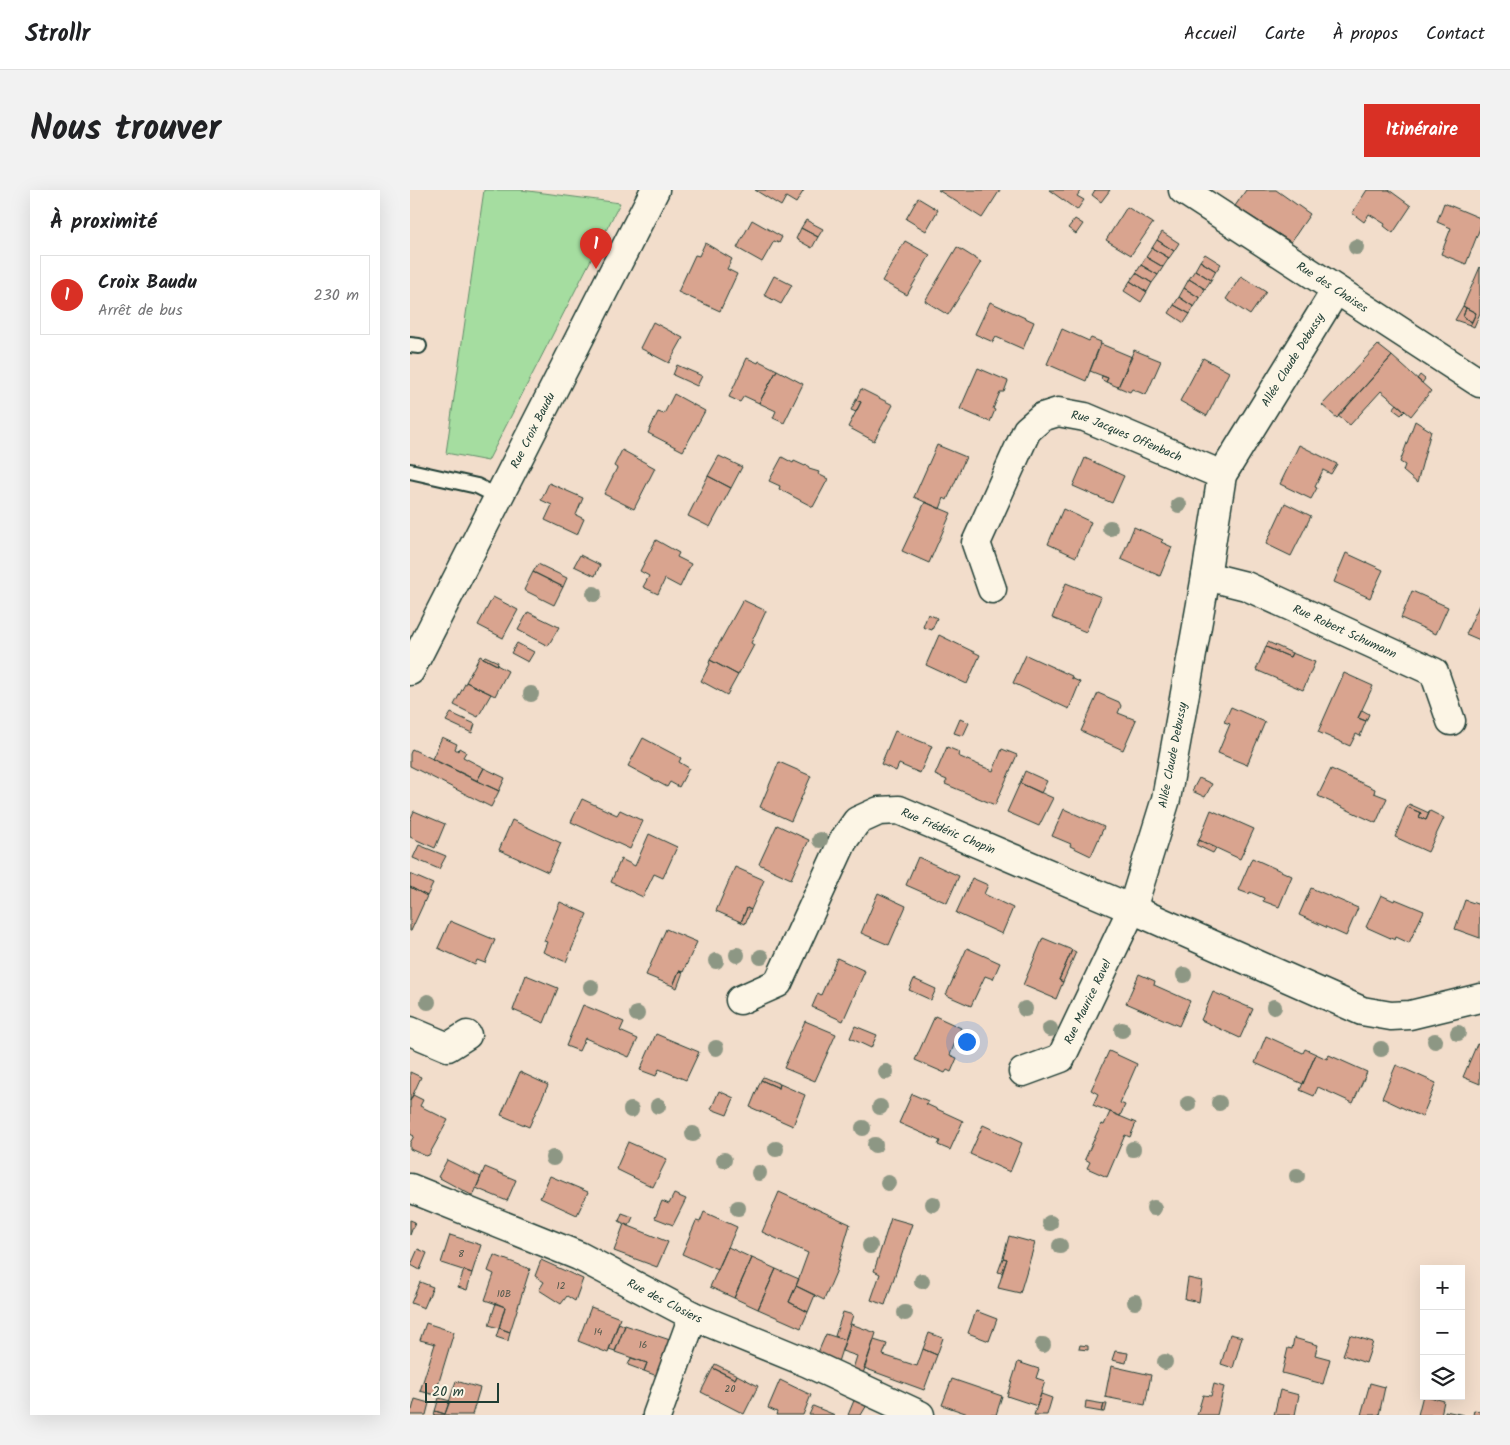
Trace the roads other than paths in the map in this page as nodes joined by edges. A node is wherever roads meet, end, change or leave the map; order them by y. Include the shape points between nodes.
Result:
1 (655, 190) edge
2 (1183, 190) edge
3 (1336, 290) junction
4 (1480, 384) edge
5 (410, 471) edge
6 (1222, 475) junction
7 (499, 497) junction
8 (1206, 576) junction
9 (992, 589) dead end
10 (410, 670) edge
11 (1451, 721) dead end
12 (1132, 909) junction
13 (1480, 998) edge
14 (740, 1000) dead end
15 (410, 1031) edge
16 (466, 1035) dead end
17 (1023, 1072) dead end
18 (410, 1188) edge
19 (693, 1316) junction
20 (657, 1415) edge
21 (920, 1415) edge

1 - 7 street, Rue Croix Baudu
2 - 3 street, Rue des Chaises
3 - 4 street, Rue des Chaises
3 - 6 street, Allée Claude Debussy
5 - 7 lane via 477,486
6 - 8 street, Allée Claude Debussy
6 - 9 street, Rue Jacques Offenbach via 1085,417 1058,412 1042,417 1027,430 976,543
7 - 10 street, Rue Croix Baudu
8 - 11 street, Rue Robert Schumann via 1246,586 1434,672
8 - 12 street, Allée Claude Debussy via 1166,799
12 - 13 street via 1362,1011 1391,1016 1410,1015
12 - 14 street, Rue Frédéric Chopin via 899,810 879,811 857,821 843,841 778,983
12 - 17 street, Rue Maurice Ravel via 1061,1058
15 - 16 street via 448,1047
18 - 19 street, Rue des Closiers via 579,1256
19 - 20 street
19 - 21 street, Rue des Closiers via 808,1363

